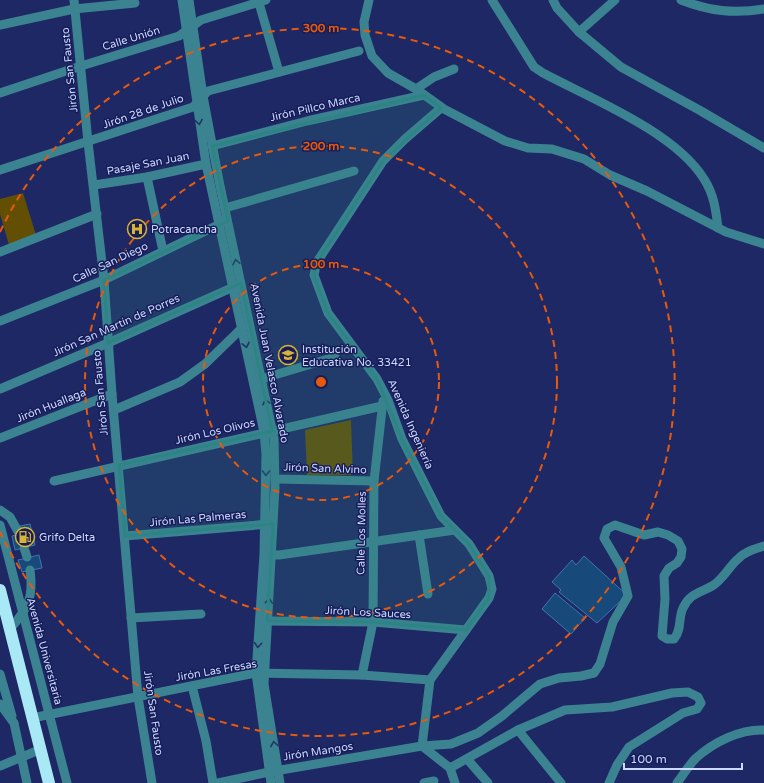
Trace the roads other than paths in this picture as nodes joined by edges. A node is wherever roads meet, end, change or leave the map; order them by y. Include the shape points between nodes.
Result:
1 (182, 0) edge
2 (189, 0) edge
3 (369, 0) edge
4 (492, 0) edge
5 (553, 0) edge
6 (615, 0) edge
7 (681, 0) edge
8 (262, 2) edge
9 (134, 3) dead end
10 (74, 5) edge
11 (764, 9) edge
12 (0, 25) edge
13 (189, 28) junction
14 (579, 32) junction
15 (359, 51) dead end
16 (81, 66) junction
17 (454, 69) dead end
18 (279, 72) junction
19 (416, 89) junction
20 (0, 93) edge
21 (424, 95) junction
22 (203, 96) junction
23 (196, 103) junction
24 (441, 108) junction
25 (88, 142) junction
26 (212, 146) junction
27 (764, 148) edge
28 (206, 164) junction
29 (0, 170) edge
30 (354, 171) dead end
31 (147, 177) junction
32 (94, 185) junction
33 (225, 208) junction
34 (97, 214) junction
35 (224, 222) junction
36 (718, 228) junction
37 (764, 244) edge
38 (163, 251) junction
39 (0, 252) edge
40 (104, 280) junction
41 (237, 285) junction
42 (0, 321) edge
43 (242, 328) junction
44 (108, 343) junction
45 (335, 357) dead end
46 (261, 379) junction
47 (0, 389) edge
48 (384, 391) junction
49 (112, 394) junction
50 (382, 406) junction
51 (114, 410) junction
52 (268, 431) junction
53 (0, 438) edge
54 (119, 465) junction
55 (275, 478) junction
56 (54, 481) dead end
57 (374, 481) junction
58 (0, 510) edge
59 (269, 524) junction
60 (0, 525) edge
61 (455, 530) junction
62 (20, 534) dead end
63 (419, 535) junction
64 (125, 536) junction
65 (372, 542) junction
66 (764, 546) edge
67 (24, 548) dead end
68 (272, 555) junction
69 (27, 557) dead end
70 (30, 570) dead end
71 (0, 590) edge
72 (428, 594) dead end
73 (3, 614) edge
74 (23, 614) junction
75 (201, 614) dead end
76 (131, 618) junction
77 (268, 621) junction
78 (373, 622) junction
79 (10, 630) junction
80 (466, 630) junction
81 (0, 674) edge
82 (260, 674) junction
83 (362, 675) junction
84 (430, 680) junction
85 (192, 686) junction
86 (138, 697) junction
87 (0, 704) edge
88 (50, 715) junction
89 (32, 718) junction
90 (14, 723) junction
91 (518, 730) junction
92 (764, 730) edge
93 (422, 746) junction
94 (40, 750) junction
95 (21, 757) junction
96 (468, 760) junction
97 (0, 766) edge
98 (450, 768) junction
99 (274, 771) junction
100 (434, 781) dead end
101 (27, 783) edge
102 (49, 783) edge
103 (67, 783) edge
104 (152, 783) edge
105 (213, 783) edge
106 (218, 783) edge
107 (272, 783) edge
108 (280, 783) edge
109 (424, 783) edge
110 (455, 783) edge
111 (488, 783) edge
112 (561, 783) edge
113 (609, 783) edge
114 (677, 783) edge

1 - 13 street, Avenida Juan Velasco Alvarado
2 - 13 street, Avenida Juan Velasco Alvarado
3 - 19 street via 364,22 372,56 388,73
4 - 36 street via 534,67 645,126 675,146 704,179 713,197
5 - 14 street
6 - 14 street
7 - 11 street via 703,8 728,11
8 - 13 street, Calle Unión via 201,20
8 - 18 street
9 - 10 street
10 - 12 street
10 - 16 street, Jirón San Fausto
13 - 16 street, Calle Unión via 179,36
13 - 22 street, Avenida Juan Velasco Alvarado
13 - 23 street, Avenida Juan Velasco Alvarado
14 - 27 street via 621,67
15 - 18 street, Jirón 28 de Julio
16 - 20 street, Calle Unión
16 - 25 street, Jirón San Fausto
17 - 19 street via 434,77
18 - 22 street, Jirón 28 de Julio via 208,91
19 - 21 street
21 - 24 street
21 - 26 street, Jirón Pillco Marca via 307,121
22 - 23 street, Jirón 28 de Julio
22 - 26 street, Avenida Juan Velasco Alvarado
23 - 25 street, Jirón 28 de Julio via 193,107
23 -> 28 street, Avenida Juan Velasco Alvarado
24 - 36 street via 505,141 528,148 552,149 584,159 610,175
24 - 48 street, Avenida Ingeniería via 405,138 383,161 317,262 314,275 328,313
25 - 29 street, Jirón 28 de Julio
25 - 32 street, Jirón San Fausto
26 - 33 street, Avenida Juan Velasco Alvarado
28 - 31 street, Pasaje San Juan
28 - 35 street, Avenida Juan Velasco Alvarado
30 - 33 street
31 - 32 street, Pasaje San Juan
31 - 38 street
32 - 34 street, Jirón San Fausto
33 - 35 street, Avenida Juan Velasco Alvarado
34 - 39 street
34 - 40 street, Jirón San Fausto
35 - 38 street, Calle San Diego
35 - 41 street, Avenida Juan Velasco Alvarado
36 - 37 street
38 - 40 street, Calle San Diego
40 - 42 street, Calle San Diego
40 - 44 street, Jirón San Fausto
41 - 43 street, Avenida Juan Velasco Alvarado
41 - 44 street, Jirón San Martín de Porres
41 - 46 street, Avenida Juan Velasco Alvarado
43 - 51 street via 205,364 180,382
43 -> 52 street, Avenida Juan Velasco Alvarado
44 - 47 street, Jirón San Martín de Porres
44 - 49 street, Jirón San Fausto
45 - 46 street
52 -> 46 street, Avenida Juan Velasco Alvarado
48 - 50 street, Calle Los Molles
48 - 61 street, Avenida Ingeniería via 402,439 441,516
49 - 51 street, Jirón San Fausto
49 - 53 street, Jirón Huallaga
50 - 52 street, Jirón Los Olivos
50 - 57 street, Calle Los Molles
51 - 54 street, Jirón San Fausto
52 - 54 street, Jirón Los Olivos
52 - 55 street, Avenida Juan Velasco Alvarado via 275,451
52 -> 59 street, Avenida Juan Velasco Alvarado via 266,454
54 - 56 street, Jirón Los Olivos
54 - 64 street, Jirón San Fausto
55 - 57 street, Jirón San Alvino
55 - 59 street, Avenida Juan Velasco Alvarado
57 - 65 street, Calle Los Molles
58 - 62 street via 10,517
59 - 64 street, Jirón Las Palmeras
59 - 68 street, Avenida Juan Velasco Alvarado
59 -> 82 street, Avenida Juan Velasco Alvarado
60 - 74 street, Avenida Universitaria
61 - 63 street
61 - 80 street, Avenida Ingeniería via 473,550 489,576 492,589 489,598
63 - 65 street
63 - 72 street
64 - 76 street, Jirón San Fausto
65 - 68 street
65 - 78 street, Calle Los Molles
66 - 93 street, Jirón Mangos via 738,558 712,586 688,599 682,609 679,634 674,639 667,639 662,636 664,576 681,557 682,549 678,541 658,532 644,535 615,525 607,529 604,538 621,567 628,596 613,622 600,664 594,673 540,684 478,733 451,744
67 - 69 street
77 -> 68 street, Avenida Juan Velasco Alvarado
70 - 74 street via 33,589
71 - 73 highway
73 - 79 highway
74 - 79 street
74 - 88 street, Avenida Universitaria
75 - 76 street
76 - 86 street, Jirón San Fausto
77 - 78 street, Jirón Los Sauces
77 - 82 street, Avenida Juan Velasco Alvarado
78 - 80 street, Jirón Los Sauces
78 - 83 street, Calle Los Molles
79 - 89 highway
80 - 84 street, Avenida Ingeniería
81 - 90 street
82 - 83 street, Jirón Las Fresas
82 - 85 street, Jirón Las Fresas
82 - 99 street, Avenida Juan Velasco Alvarado
83 - 84 street, Jirón Las Fresas
84 - 93 street, Avenida Ingeniería
85 - 86 street, Jirón Las Fresas
85 - 105 street via 206,741
86 - 88 street, Jirón Las Fresas
86 - 104 street, Jirón San Fausto
87 - 90 street
88 - 89 street, Jirón Las Fresas
88 - 103 street, Avenida Universitaria
89 - 94 highway
90 - 95 street
91 - 96 street
91 - 112 street
91 - 113 street via 566,710 612,707 688,692 698,697 701,703 697,709 683,713 629,747
92 - 114 street via 742,733 720,741 696,759
93 - 98 street
93 - 99 street, Jirón Mangos
94 - 95 street
94 - 102 highway
95 - 97 street
95 - 101 street
96 - 98 street
96 - 111 street
98 - 110 street
99 - 106 street, Jirón Mangos
99 - 107 street, Avenida Juan Velasco Alvarado
99 - 108 street, Avenida Juan Velasco Alvarado
100 - 109 street

